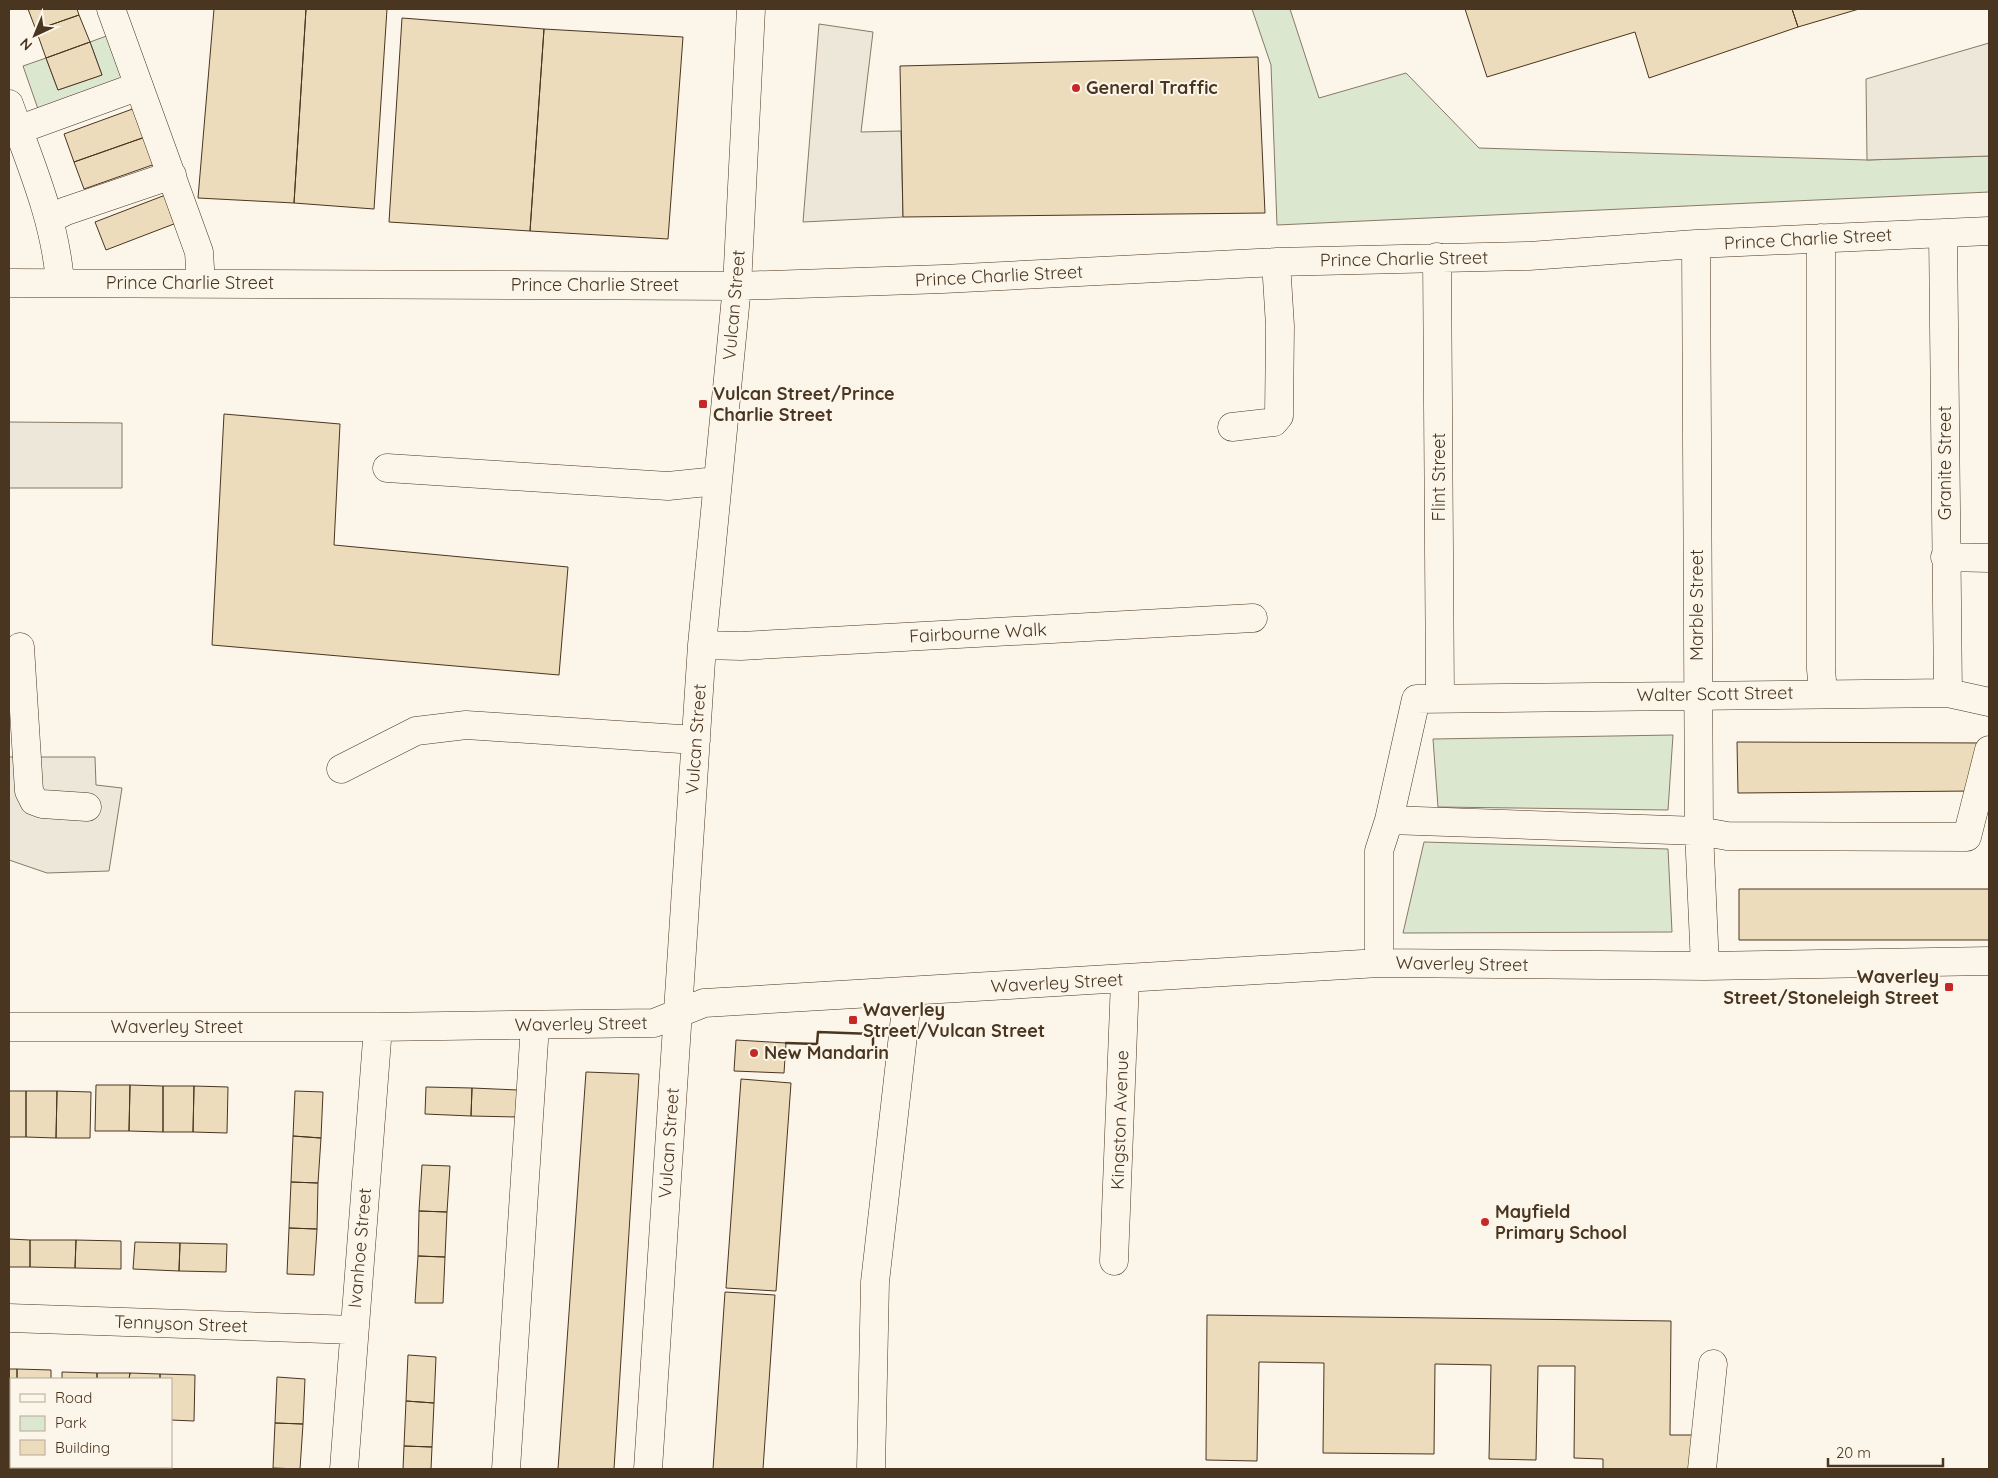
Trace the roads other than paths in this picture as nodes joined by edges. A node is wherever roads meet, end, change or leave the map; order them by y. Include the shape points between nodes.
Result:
1 (111, 9) edge
2 (751, 9) edge
3 (139, 86) junction
4 (9, 104) edge
5 (18, 130) junction
6 (172, 175) junction
7 (50, 219) junction
8 (1989, 232) edge
9 (1943, 233) junction
10 (1821, 238) junction
11 (1696, 244) junction
12 (1437, 258) junction
13 (1276, 262) junction
14 (60, 282) junction
15 (9, 283) edge
16 (201, 284) junction
17 (737, 286) junction
18 (1232, 427) dead end
19 (387, 468) dead end
20 (717, 481) junction
21 (1945, 557) junction
22 (1989, 558) edge
23 (1253, 618) dead end
24 (702, 645) junction
25 (21, 647) edge
26 (1823, 693) junction
27 (1948, 693) junction
28 (1698, 694) junction
29 (1440, 697) junction
30 (1989, 702) edge
31 (696, 740) junction
32 (1989, 750) edge
33 (341, 769) dead end
34 (87, 807) dead end
35 (1389, 820) junction
36 (1699, 832) junction
37 (1989, 961) edge
38 (1379, 963) junction
39 (1705, 966) junction
40 (1125, 980) junction
41 (908, 990) junction
42 (677, 1014) junction
43 (534, 1025) junction
44 (9, 1027) edge
45 (378, 1028) junction
46 (1114, 1261) dead end
47 (9, 1318) edge
48 (354, 1330) junction
49 (1713, 1364) dead end
50 (344, 1469) edge
51 (506, 1469) edge
52 (648, 1469) edge
53 (871, 1469) edge
54 (1702, 1469) edge

1 - 3 street
2 - 17 street, Vulcan Street
3 - 5 street
3 - 6 street
4 - 5 street
5 - 7 street
6 - 7 street
6 - 16 street via 199,252
7 - 14 street
8 - 9 street, Prince Charlie Street
9 - 10 street, Prince Charlie Street
9 - 21 street, Granite Street
10 - 11 street, Prince Charlie Street
10 - 26 street
11 - 12 street, Prince Charlie Street via 1529,256
11 - 28 street, Marble Street
12 - 13 street, Prince Charlie Street
12 - 29 street, Flint Street
13 - 17 street, Prince Charlie Street
13 - 18 street via 1280,326 1279,416 1274,422
14 - 15 street, Prince Charlie Street
14 - 16 street, Prince Charlie Street
16 - 17 street, Prince Charlie Street
17 - 20 street, Vulcan Street
19 - 20 street via 668,486
20 - 24 street, Vulcan Street
21 - 22 street
21 - 27 street, Granite Street
23 - 24 street, Fairbourne Walk via 741,646
24 - 31 street, Vulcan Street
25 - 34 street via 29,790 34,801 42,804
26 - 27 street, Walter Scott Street
26 - 28 street, Walter Scott Street
27 - 30 street, Walter Scott Street
28 - 29 street, Walter Scott Street
28 - 36 street, Marble Street
29 - 35 street, Walter Scott Street via 1416,699
31 - 33 street via 466,725 416,731
31 - 42 street, Vulcan Street
32 - 36 street via 1967,837 1727,836
35 - 36 street
35 - 38 street via 1379,851
36 - 39 street, Marble Street
37 - 39 street, Waverley Street
38 - 39 street, Waverley Street
38 - 40 street, Waverley Street
40 - 41 street, Waverley Street
40 - 46 street, Kingston Avenue
41 - 42 street, Waverley Street via 704,1003
41 - 53 street via 875,1282
42 - 43 street, Waverley Street via 654,1023
42 - 52 street, Vulcan Street
43 - 45 street, Waverley Street
43 - 51 street
44 - 45 street, Waverley Street
45 - 48 street, Ivanhoe Street
47 - 48 street, Tennyson Street
48 - 50 street, Ivanhoe Street
49 - 54 street

